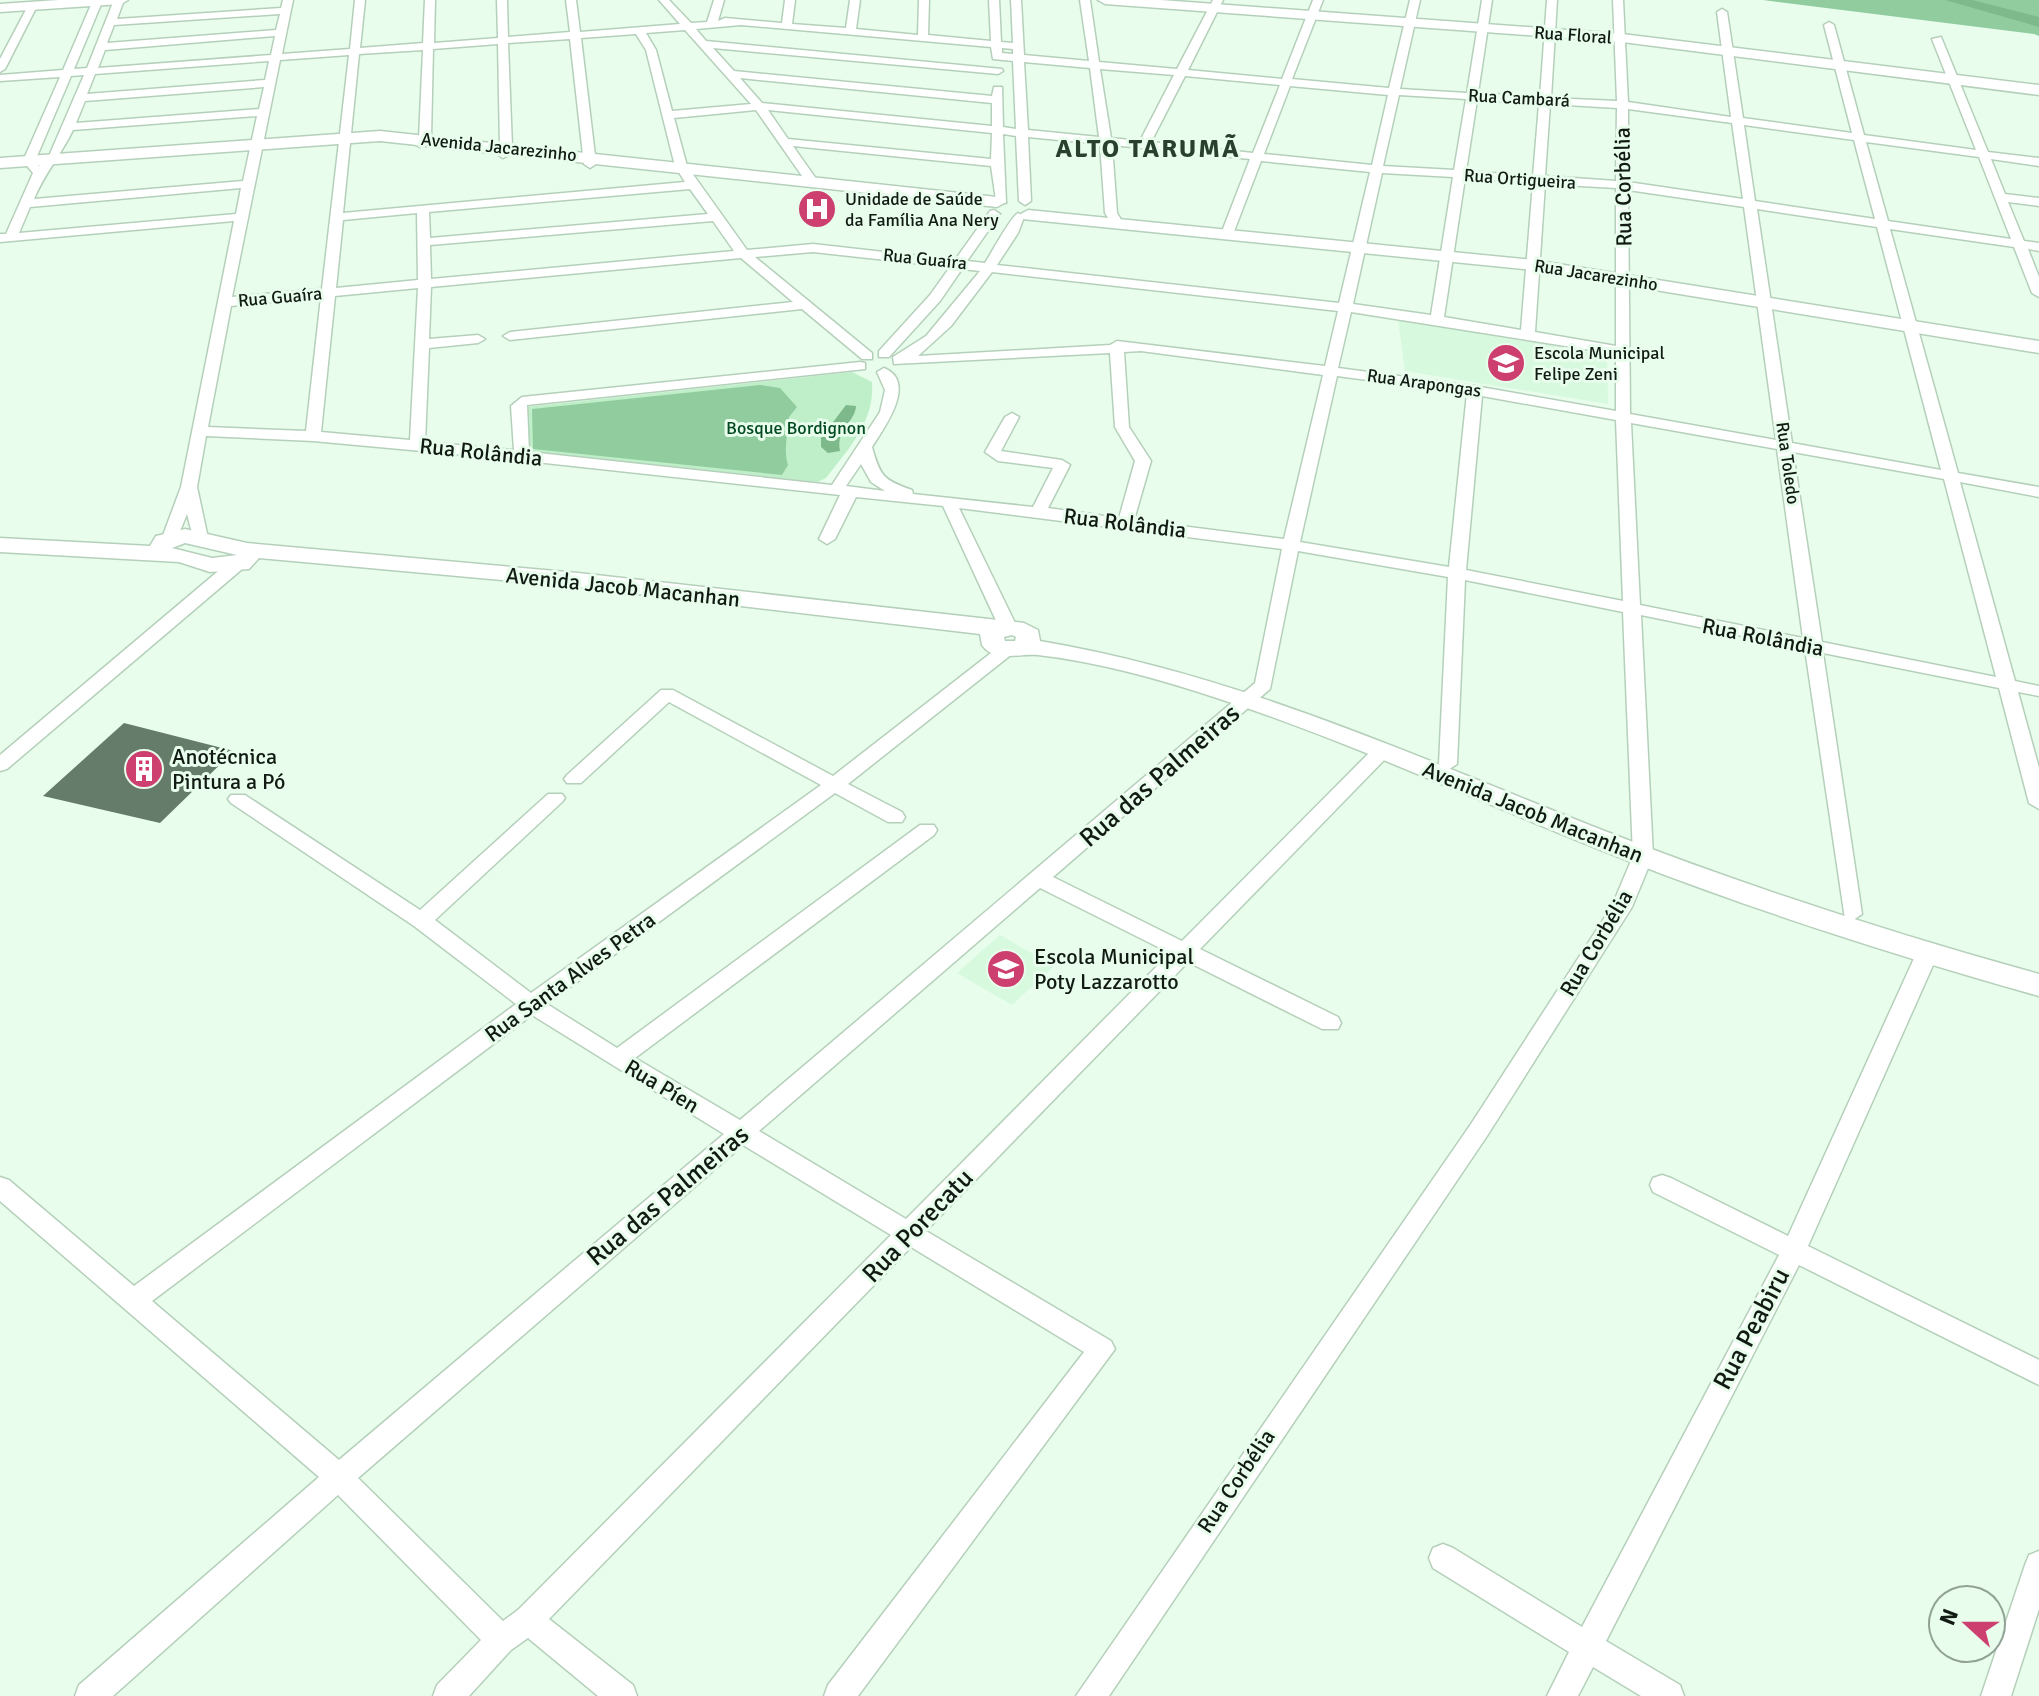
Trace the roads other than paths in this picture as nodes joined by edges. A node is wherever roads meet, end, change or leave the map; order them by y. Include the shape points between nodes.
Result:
1 (120, 0) edge
2 (360, 0) edge
3 (430, 0) edge
4 (502, 0) edge
5 (571, 0) edge
6 (664, 0) edge
7 (719, 0) edge
8 (790, 0) edge
9 (855, 0) edge
10 (924, 0) edge
11 (994, 0) edge
12 (1016, 0) edge
13 (1085, 0) edge
14 (1105, 0) edge
15 (1116, 0) edge
16 (1318, 0) edge
17 (1415, 0) edge
18 (1487, 0) edge
19 (1552, 0) edge
20 (1618, 0) edge
21 (97, 2) edge
22 (287, 5) edge
23 (1215, 5) edge
24 (32, 6) junction
25 (0, 8) edge
26 (1722, 12) dead end
27 (1313, 16) junction
28 (713, 20) junction
29 (111, 22) junction
30 (1408, 24) junction
31 (1829, 25) dead end
32 (685, 27) junction
33 (786, 27) junction
34 (1484, 29) junction
35 (640, 32) junction
36 (851, 32) junction
37 (1547, 32) junction
38 (280, 33) junction
39 (577, 36) junction
40 (923, 38) junction
41 (1622, 38) junction
42 (1937, 39) dead end
43 (502, 41) junction
44 (704, 44) junction
45 (430, 46) junction
46 (101, 47) junction
47 (997, 50) junction
48 (356, 51) junction
49 (1729, 51) junction
50 (1020, 52) junction
51 (276, 57) junction
52 (1095, 65) junction
53 (1841, 66) junction
54 (0, 69) edge
55 (91, 71) junction
56 (998, 71) junction
57 (67, 73) junction
58 (1178, 73) junction
59 (728, 74) junction
60 (0, 78) edge
61 (1956, 80) junction
62 (270, 83) junction
63 (1289, 83) junction
64 (2039, 90) edge
65 (1395, 92) junction
66 (1472, 95) junction
67 (80, 98) junction
68 (997, 100) junction
69 (1545, 100) junction
70 (1622, 105) junction
71 (759, 106) junction
72 (263, 112) junction
73 (670, 115) junction
74 (1737, 122) junction
75 (69, 127) junction
76 (998, 132) junction
77 (1023, 135) junction
78 (1862, 138) junction
79 (344, 139) junction
80 (423, 141) junction
81 (786, 142) junction
82 (1106, 144) junction
83 (258, 146) junction
84 (1143, 147) junction
85 (504, 150) junction
86 (1983, 154) junction
87 (1258, 157) junction
88 (591, 161) junction
89 (2039, 162) edge
90 (0, 163) edge
91 (997, 163) junction
92 (40, 165) junction
93 (1379, 169) junction
94 (0, 171) edge
95 (1460, 175) junction
96 (687, 176) junction
97 (1538, 181) junction
98 (813, 183) junction
99 (248, 184) junction
100 (1622, 185) junction
101 (2002, 197) junction
102 (2039, 202) edge
103 (24, 204) junction
104 (1749, 204) junction
105 (996, 206) junction
106 (1026, 209) junction
107 (423, 210) junction
108 (241, 217) junction
109 (335, 217) junction
110 (717, 217) junction
111 (1114, 218) junction
112 (1884, 223) junction
113 (1227, 234) junction
114 (6, 238) edge
115 (426, 242) junction
116 (2020, 245) junction
117 (2039, 247) edge
118 (1359, 248) junction
119 (742, 253) junction
120 (1449, 257) junction
121 (961, 263) junction
122 (1533, 265) junction
123 (988, 266) junction
124 (1624, 279) junction
125 (425, 283) junction
126 (329, 292) junction
127 (2039, 293) edge
128 (225, 302) junction
129 (1766, 303) junction
130 (802, 305) junction
131 (1344, 307) junction
132 (1437, 320) junction
133 (1909, 326) junction
134 (1528, 335) junction
135 (510, 336) dead end
136 (478, 339) dead end
137 (422, 344) junction
138 (1117, 345) junction
139 (2039, 347) edge
140 (1622, 351) junction
141 (894, 358) junction
142 (863, 361) junction
143 (1331, 371) junction
144 (884, 372) junction
145 (1475, 390) junction
146 (1012, 417) dead end
147 (1623, 417) junction
148 (200, 431) junction
149 (313, 436) junction
150 (417, 445) junction
151 (1786, 446) junction
152 (865, 448) junction
153 (522, 455) junction
154 (1948, 475) junction
155 (189, 487) junction
156 (2039, 492) edge
157 (842, 493) junction
158 (931, 502) junction
159 (950, 504) junction
160 (1038, 512) junction
161 (1125, 523) junction
162 (0, 531) edge
163 (200, 538) junction
164 (827, 539) dead end
165 (166, 544) junction
166 (0, 545) edge
167 (1291, 545) junction
168 (241, 560) junction
169 (210, 565) junction
170 (1457, 573) junction
171 (199, 593) junction
172 (1629, 610) junction
173 (1010, 638) junction
174 (1814, 647) junction
175 (2010, 685) junction
176 (2039, 691) edge
177 (1253, 696) junction
178 (1382, 751) junction
179 (1448, 764) junction
180 (0, 765) edge
181 (574, 779) dead end
182 (835, 784) junction
183 (555, 798) dead end
184 (238, 799) dead end
185 (2039, 803) edge
186 (895, 817) dead end
187 (927, 830) dead end
188 (1642, 848) junction
189 (1039, 879) junction
190 (1852, 914) junction
191 (421, 921) junction
192 (1185, 953) junction
193 (1927, 954) junction
194 (2039, 969) edge
195 (2039, 985) edge
196 (531, 1004) junction
197 (1330, 1023) dead end
198 (618, 1059) junction
199 (741, 1134) junction
200 (1662, 1185) dead end
201 (0, 1187) edge
202 (909, 1236) junction
203 (1793, 1252) junction
204 (132, 1302) junction
205 (2039, 1373) edge
206 (339, 1477) junction
207 (1443, 1558) dead end
208 (2039, 1565) edge
209 (528, 1620) junction
210 (501, 1640) junction
211 (1586, 1646) junction
212 (90, 1696) edge
213 (448, 1696) edge
214 (622, 1696) edge
215 (839, 1696) edge
216 (1091, 1696) edge
217 (1562, 1696) edge
218 (1669, 1696) edge
219 (1996, 1696) edge

1 - 21 street
1 - 29 street
2 - 48 street
3 - 45 street
4 - 43 street
5 - 39 street
6 - 32 street
7 - 28 street
8 - 33 street
9 - 36 street
10 - 40 street
11 - 47 street
12 - 50 street
13 - 52 street
14 - 15 street, Rua Floral
15 - 23 street, Rua Floral
16 - 27 street
17 - 30 street
18 - 34 street
19 - 37 street
20 - 41 street, Rua Corbélia
21 - 24 street
21 - 57 street
22 - 29 street
22 - 38 street
23 - 27 street, Rua Floral
23 - 58 street
24 - 25 street
24 - 54 street
26 - 49 street, Rua Toledo
27 - 30 street, Rua Floral
27 - 63 street
28 - 32 street, Rua Cambará
28 - 33 street, Rua Cambará
29 - 46 street
30 - 34 street, Rua Floral
30 - 65 street
31 - 53 street
32 - 35 street, Rua Cambará
32 - 44 street
33 - 36 street, Rua Cambará
34 - 37 street, Rua Floral
34 - 66 street
35 - 39 street, Rua Cambará
35 - 73 street via 651,50
36 - 40 street, Rua Cambará
37 - 41 street, Rua Floral
37 - 69 street
38 - 46 street
38 - 51 street
39 - 43 street, Rua Cambará
39 - 88 street
40 - 47 street, Rua Cambará
41 - 49 street, Rua Floral
41 - 70 street, Rua Corbélia
42 - 61 street
43 - 45 street, Rua Cambará
43 - 85 street
44 - 56 street
44 - 59 street
45 - 48 street, Rua Cambará
45 - 80 street
46 - 55 street
47 - 50 street, Rua Cambará
47 - 56 street
48 - 51 street, Rua Cambará
48 - 79 street
49 - 53 street, Rua Floral
49 - 74 street, Rua Toledo
50 - 52 street, Rua Cambará
50 - 77 street
51 - 55 street, Rua Cambará
51 - 62 street
52 - 58 street, Rua Cambará
52 - 82 street
53 - 61 street, Rua Floral
53 - 78 street
55 - 57 street, Rua Cambará
55 - 67 street
56 - 68 street
57 - 60 street, Rua Cambará
57 - 92 street
58 - 63 street, Rua Cambará
58 - 84 street
59 - 68 street
59 - 71 street
61 - 64 street, Rua Floral
61 - 86 street
62 - 67 street
62 - 72 street
63 - 65 street, Rua Cambará
63 - 87 street
65 - 66 street, Rua Cambará
65 - 93 street
66 - 69 street, Rua Cambará
66 - 95 street
67 - 75 street
68 - 76 street
69 - 70 street, Rua Cambará
69 - 97 street
70 - 74 street, Rua Cambará
70 - 100 street, Rua Corbélia
71 - 73 street, Rua Ortigueira
71 - 76 street, Rua Ortigueira
71 - 81 street
72 - 75 street
72 - 83 street
73 - 96 street
74 - 78 street, Rua Cambará
74 - 104 street, Rua Toledo
75 - 92 street
76 - 77 street, Rua Ortigueira
76 - 91 street
77 - 82 street, Rua Ortigueira
77 - 106 street
78 - 86 street, Rua Cambará
78 - 112 street
79 - 80 street, Avenida Jacarezinho
79 - 83 street, Avenida Jacarezinho
79 - 109 street
80 - 85 street, Avenida Jacarezinho
81 - 91 street
81 - 98 street
82 - 84 street, Rua Ortigueira
82 - 111 street
83 - 92 street, Avenida Jacarezinho
83 - 99 street
84 - 87 street, Rua Ortigueira
85 - 88 street, Avenida Jacarezinho
86 - 89 street, Rua Cambará
86 - 101 street
87 - 93 street, Rua Ortigueira
87 - 113 street
88 - 96 street, Avenida Jacarezinho
90 - 92 street, Avenida Jacarezinho
91 - 105 street
92 - 94 street, Avenida Jacarezinho
92 - 103 street
93 - 95 street, Rua Ortigueira
93 - 118 street
95 - 97 street, Rua Ortigueira
95 - 120 street
96 - 98 street, Avenida Jacarezinho
96 - 105 street, Avenida Jacarezinho
96 - 107 street
96 - 110 street
97 - 100 street, Rua Ortigueira
97 - 122 street
98 - 105 street, Avenida Jacarezinho
99 - 103 street
99 - 108 street
100 - 104 street, Rua Ortigueira
100 - 124 street, Rua Corbélia
101 - 102 street
101 - 116 street
103 - 114 street
104 - 112 street, Rua Ortigueira
104 - 129 street, Rua Toledo
105 - 106 street, Rua Jacarezinho
105 - 121 street
106 - 111 street, Rua Jacarezinho
106 - 123 street
107 - 109 street
107 - 115 street
108 - 114 street
108 - 128 street
109 - 126 street
110 - 115 street
110 - 119 street
111 - 113 street, Rua Jacarezinho
112 - 116 street, Rua Ortigueira
112 - 133 street
113 - 118 street, Rua Jacarezinho
115 - 125 street
116 - 117 street, Rua Ortigueira
116 - 127 street
118 - 120 street, Rua Jacarezinho
118 - 131 street
119 - 121 street, Rua Guaíra via 832,249
119 - 125 street, Rua Guaíra
119 - 130 street
120 - 122 street, Rua Jacarezinho
120 - 132 street
121 - 123 street, Rua Guaíra
121 - 141 street
122 - 124 street, Rua Jacarezinho
122 - 134 street
123 - 131 street, Rua Guaíra
123 - 141 street via 921,348
124 - 129 street, Rua Jacarezinho
124 - 140 street, Rua Corbélia
125 - 126 street, Rua Guaíra
125 - 137 street
126 - 128 street, Rua Guaíra
126 - 149 street
128 - 148 street
129 - 133 street, Rua Jacarezinho
129 - 151 street, Rua Toledo
130 - 135 street
130 - 142 street
131 - 132 street, Rua Guaíra
131 - 143 street
132 - 134 street, Rua Guaíra
133 - 139 street, Rua Jacarezinho
133 - 154 street
134 - 140 street, Rua Guaíra
136 - 137 street
137 - 150 street
138 - 141 street, Rua Arapongas
138 - 143 street, Rua Arapongas
138 - 161 street via 1122,427 1143,461
140 - 147 street, Rua Corbélia
141 - 142 street, Rua Arapongas
141 - 144 street via 897,367
142 - 144 street via 868,372
142 - 153 street via 522,401
143 - 145 street, Rua Arapongas
143 - 167 street
144 - 152 street via 892,390 887,412
145 - 147 street, Rua Arapongas
145 - 170 street
146 - 160 street via 993,452 1062,465
147 - 151 street, Rua Arapongas
147 - 172 street, Rua Corbélia
148 - 149 street, Rua Rolândia
148 - 155 street
149 - 150 street, Rua Rolândia
150 - 153 street, Rua Rolândia
151 - 154 street, Rua Arapongas
151 - 174 street, Rua Toledo
152 - 157 street
152 - 158 street via 874,477
153 - 157 street, Rua Rolândia
154 - 156 street, Rua Arapongas
154 - 175 street
155 - 163 street
155 - 165 street
157 - 158 street, Rua Rolândia
157 - 164 street
158 - 159 street, Rua Rolândia
159 - 160 street, Rua Rolândia
159 - 173 street
160 - 161 street, Rua Rolândia
161 - 167 street, Rua Rolândia
162 - 165 street, Avenida Jacob Macanhan
163 - 165 street, Avenida Jacob Macanhan
163 - 168 street, Avenida Jacob Macanhan
165 - 166 street, Avenida Jacob Macanhan
165 - 169 street, Avenida Jacob Macanhan
167 - 170 street, Rua Rolândia
167 - 177 street via 1264,685
168 - 169 street, Avenida Jacob Macanhan
168 - 171 street
168 - 173 street, Avenida Jacob Macanhan
169 - 171 street
170 - 172 street, Rua Rolândia
170 - 179 street
171 - 180 street
172 - 174 street, Rua Rolândia
172 - 188 street, Rua Corbélia
173 - 177 street, Avenida Jacob Macanhan
173 - 182 street, Rua Santa Alves Petra
174 - 175 street, Rua Rolândia
174 - 190 street, Rua Toledo
175 - 176 street, Rua Rolândia
175 - 185 street
177 - 178 street, Avenida Jacob Macanhan
177 - 179 street, Avenida Jacob Macanhan
177 - 189 street, Rua das Palmeiras
178 - 188 street, Avenida Jacob Macanhan
178 - 192 street, Rua Porecatu
179 - 188 street, Avenida Jacob Macanhan
181 - 182 street via 667,694
182 - 186 street
182 - 196 street, Rua Santa Alves Petra
183 - 191 street
184 - 191 street, Rua Píen
187 - 198 street
188 - 190 street, Avenida Jacob Macanhan
188 - 193 street, Avenida Jacob Macanhan
188 - 216 street, Rua Corbélia via 1622,907 1479,1130
189 - 192 street
189 - 199 street, Rua das Palmeiras
190 - 194 street, Avenida Jacob Macanhan
191 - 196 street, Rua Píen
192 - 197 street
192 - 202 street, Rua Porecatu
193 - 195 street, Avenida Jacob Macanhan
193 - 203 street, Rua Peabiru
196 - 198 street, Rua Píen
196 - 204 street, Rua Santa Alves Petra
198 - 199 street, Rua Píen
199 - 202 street, Rua Píen
199 - 206 street, Rua das Palmeiras
200 - 203 street
201 - 204 street
202 - 209 street, Rua Porecatu
202 - 215 street, Rua Píen via 1102,1349
203 - 205 street
203 - 211 street, Rua Peabiru
204 - 206 street
206 - 210 street
206 - 212 street, Rua das Palmeiras
207 - 211 street
208 - 219 street
209 - 210 street, Rua Porecatu
209 - 214 street
210 - 213 street, Rua Porecatu
211 - 217 street, Rua Peabiru
211 - 218 street

